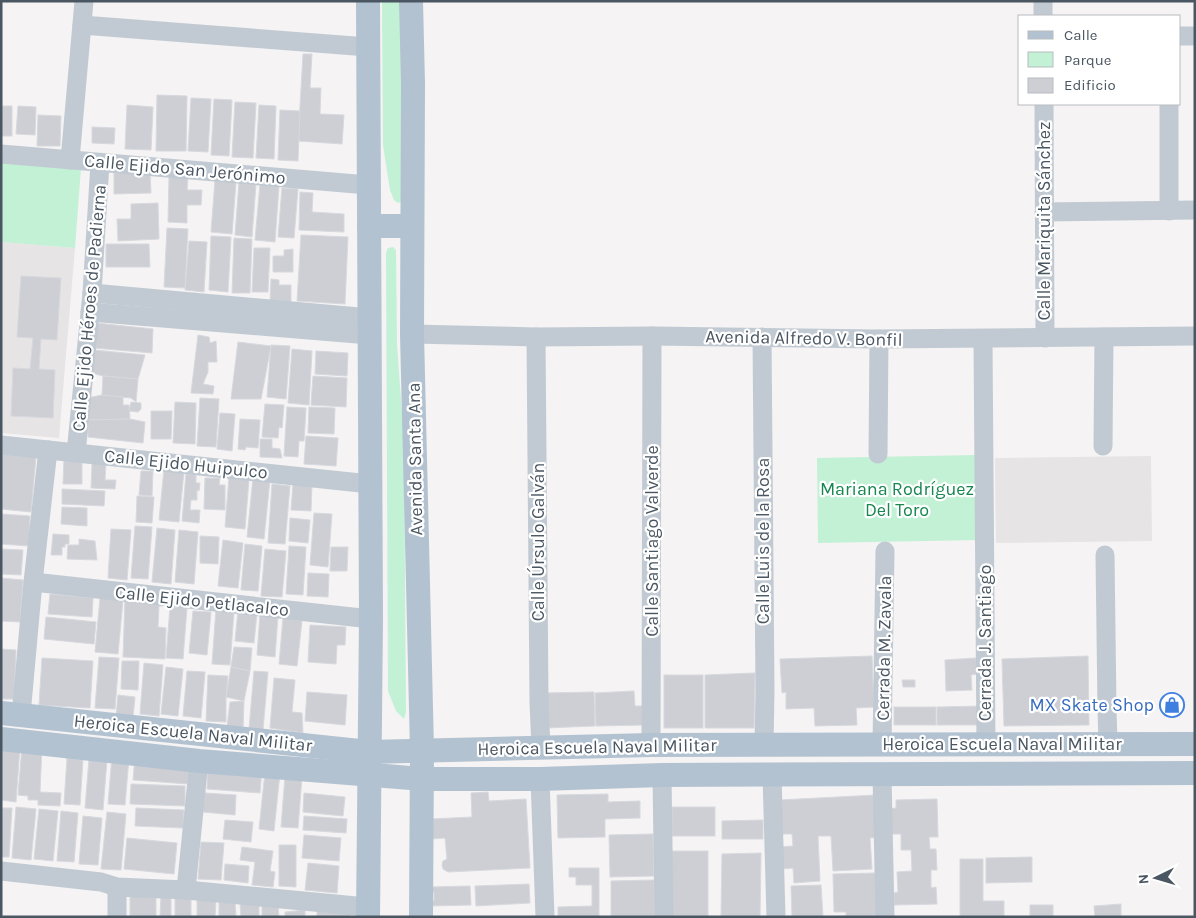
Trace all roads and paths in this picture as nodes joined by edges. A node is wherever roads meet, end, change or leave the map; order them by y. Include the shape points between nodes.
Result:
1 (84, 1) edge
2 (368, 1) edge
3 (411, 1) edge
4 (1043, 1) edge
5 (1043, 15) edge
6 (82, 25) junction
7 (1181, 36) edge
8 (1195, 36) edge
9 (368, 47) junction
10 (1044, 105) edge
11 (1169, 105) edge
12 (1, 154) edge
13 (70, 160) junction
14 (100, 163) junction
15 (368, 184) junction
16 (1195, 210) edge
17 (1169, 211) junction
18 (1044, 212) junction
19 (369, 226) junction
20 (412, 226) junction
21 (91, 302) junction
22 (370, 327) junction
23 (412, 334) junction
24 (652, 336) junction
25 (1195, 336) edge
26 (536, 337) junction
27 (762, 337) junction
28 (1104, 337) junction
29 (983, 338) junction
30 (1045, 338) junction
31 (879, 339) junction
32 (1, 445) edge
33 (1103, 446) dead end
34 (48, 450) junction
35 (76, 453) junction
36 (878, 454) dead end
37 (370, 484) junction
38 (885, 551) dead end
39 (1106, 556) dead end
40 (33, 582) junction
41 (371, 619) junction
42 (11, 714) edge
43 (1, 739) edge
44 (986, 744) junction
45 (1108, 744) junction
46 (1195, 744) edge
47 (764, 745) junction
48 (882, 745) junction
49 (651, 746) junction
50 (541, 748) junction
51 (422, 750) junction
52 (199, 761) junction
53 (369, 763) junction
54 (1195, 773) edge
55 (882, 774) junction
56 (662, 775) junction
57 (772, 775) junction
58 (422, 779) junction
59 (540, 779) junction
60 (1, 871) edge
61 (117, 887) junction
62 (186, 890) junction
63 (368, 912) edge
64 (117, 917) edge
65 (421, 917) edge
66 (544, 917) edge
67 (664, 917) edge
68 (776, 917) edge
69 (885, 917) edge

1 - 6 street
2 - 9 main road
3 - 20 main road, Avenida Santa Ana
4 - 5 street
6 - 9 street
6 - 13 street
7 - 8 street
9 - 15 main road
10 - 18 street, Calle Mariquita Sánchez
11 - 17 street
12 - 13 street, Calle Ejido San Jerónimo
13 - 14 street, Calle Ejido San Jerónimo
14 - 15 street, Calle Ejido San Jerónimo
14 - 21 street, Calle Ejido Héroes de Padierna
15 - 19 main road
16 - 17 street
17 - 18 street
18 - 30 street, Calle Mariquita Sánchez
19 - 20 main road
19 - 22 main road
20 - 23 main road, Avenida Santa Ana
21 - 22 street
21 - 35 street, Calle Ejido Héroes de Padierna
22 - 37 main road
23 - 26 street, Avenida Alfredo V. Bonfil
23 - 51 main road, Avenida Santa Ana
24 - 26 street, Avenida Alfredo V. Bonfil
24 - 27 street, Avenida Alfredo V. Bonfil
24 - 49 street, Calle Santiago Valverde
25 - 28 street, Avenida Alfredo V. Bonfil
26 - 50 street, Calle Úrsulo Galván
27 - 31 street, Avenida Alfredo V. Bonfil
27 - 47 street, Calle Luis de la Rosa
28 - 30 street, Avenida Alfredo V. Bonfil
28 - 33 street
29 - 30 street, Avenida Alfredo V. Bonfil
29 - 31 street, Avenida Alfredo V. Bonfil
29 - 44 street, Cerrada J. Santiago
31 - 36 street
32 - 34 street, Calle Ejido Huipulco
34 - 35 street, Calle Ejido Huipulco
34 - 40 street
35 - 37 street, Calle Ejido Huipulco
37 - 41 main road
38 - 48 street, Cerrada M. Zavala
39 - 45 street
40 - 41 street, Calle Ejido Petlacalco
40 - 42 street
41 - 53 main road
42 - 53 main road, Heroica Escuela Naval Militar
43 - 52 main road, Heroica Escuela Naval Militar
44 - 45 main road, Heroica Escuela Naval Militar
44 - 48 main road, Heroica Escuela Naval Militar
45 - 46 main road, Heroica Escuela Naval Militar
47 - 48 main road, Heroica Escuela Naval Militar
47 - 49 main road, Heroica Escuela Naval Militar
49 - 50 main road, Heroica Escuela Naval Militar
50 - 51 main road, Heroica Escuela Naval Militar
51 - 53 main road, Heroica Escuela Naval Militar
51 - 58 main road, Avenida Santa Ana
52 - 53 main road, Heroica Escuela Naval Militar
52 - 62 street
53 - 58 main road, Heroica Escuela Naval Militar
53 - 63 main road
54 - 55 main road, Heroica Escuela Naval Militar
55 - 57 main road, Heroica Escuela Naval Militar
55 - 69 street
56 - 57 main road, Heroica Escuela Naval Militar
56 - 59 main road, Heroica Escuela Naval Militar
56 - 67 street
57 - 68 street
58 - 59 main road, Heroica Escuela Naval Militar
58 - 65 main road, Avenida Santa Ana
59 - 66 street
60 - 61 street via 101,882
61 - 62 street
61 - 64 street
62 - 63 street

